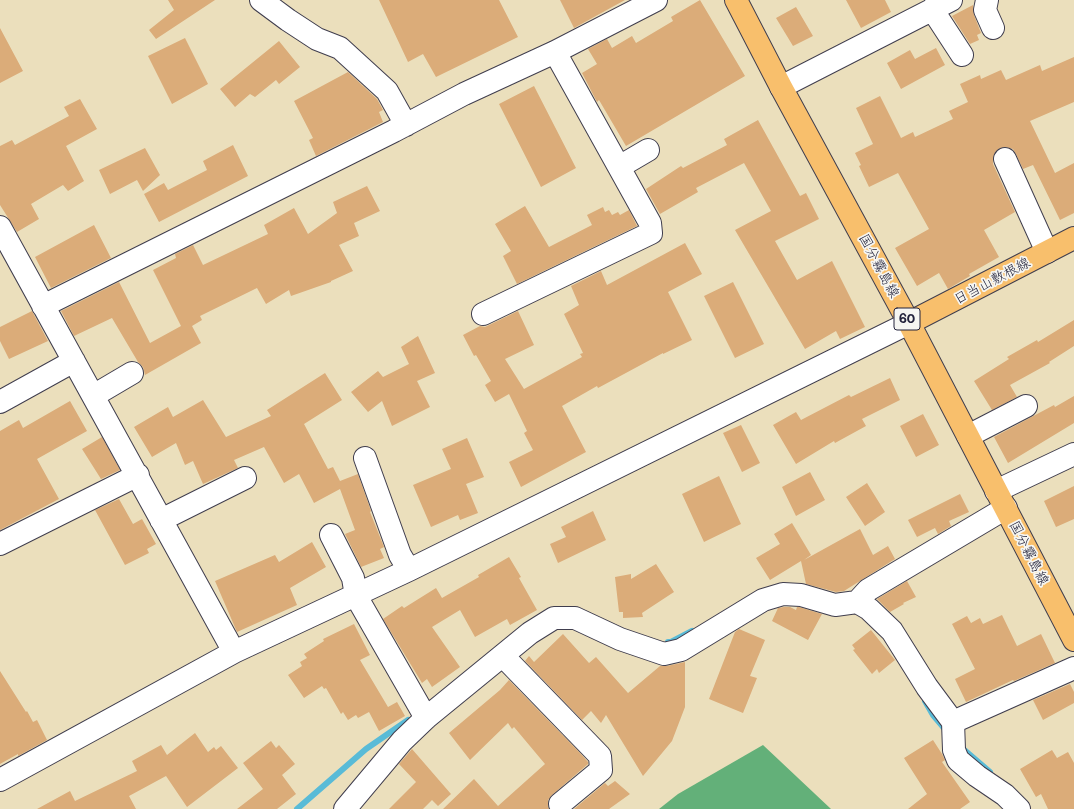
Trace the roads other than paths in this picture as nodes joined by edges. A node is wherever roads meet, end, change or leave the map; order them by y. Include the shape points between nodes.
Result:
1 (261, 0) edge
2 (656, 0) edge
3 (736, 0) edge
4 (987, 0) edge
5 (941, 5) edge
6 (993, 28) dead end
7 (555, 52) junction
8 (962, 56) dead end
9 (781, 87) junction
10 (406, 124) junction
11 (648, 150) dead end
12 (1005, 159) dead end
13 (619, 167) junction
14 (0, 226) edge
15 (1074, 238) edge
16 (1047, 252) junction
17 (43, 306) junction
18 (483, 314) dead end
19 (910, 324) junction
20 (74, 361) junction
21 (132, 373) dead end
22 (94, 396) junction
23 (0, 402) edge
24 (1026, 406) dead end
25 (968, 436) junction
26 (1074, 454) edge
27 (365, 458) dead end
28 (138, 475) junction
29 (245, 478) dead end
30 (1001, 500) junction
31 (162, 520) junction
32 (331, 535) dead end
33 (0, 544) edge
34 (409, 570) junction
35 (356, 596) junction
36 (847, 603) junction
37 (1073, 637) edge
38 (234, 652) junction
39 (503, 656) junction
40 (1074, 668) edge
41 (426, 718) junction
42 (953, 724) junction
43 (0, 780) edge
44 (560, 804) dead end
45 (345, 809) edge
46 (1019, 809) edge

1 - 10 street via 316,39 340,48 387,92
2 - 7 street
3 - 9 main road, 国分霧島線 / 60
4 - 6 street via 985,10
5 - 8 street
5 - 9 street
7 - 10 street
7 - 13 street
9 - 19 main road, 国分霧島線 / 60
10 - 17 street
11 - 13 street
12 - 16 street
13 - 18 street via 650,223 651,233
14 - 17 street
15 - 16 main road, 日当山敷根線
16 - 19 main road, 日当山敷根線
17 - 20 street
19 - 25 main road, 国分霧島線 / 60
19 - 34 street
20 - 22 street
20 - 23 street
21 - 22 street
22 - 28 street
24 - 25 street
25 - 30 main road, 国分霧島線 / 60
26 - 30 street
27 - 34 street via 400,555
28 - 31 street
28 - 33 street
29 - 31 street
30 - 36 street
30 - 37 main road, 国分霧島線 / 60
31 - 38 street
32 - 35 street via 353,578
34 - 35 street
35 - 38 street
35 - 41 street
36 - 39 street via 783,594 763,600 681,650 664,654 620,639 575,618 554,618 530,633
36 - 42 street via 869,609 892,631
38 - 43 street
39 - 41 street
39 - 44 street via 600,756 601,770
40 - 42 street
41 - 45 street via 402,741
42 - 46 street via 954,750 958,760 1005,795

